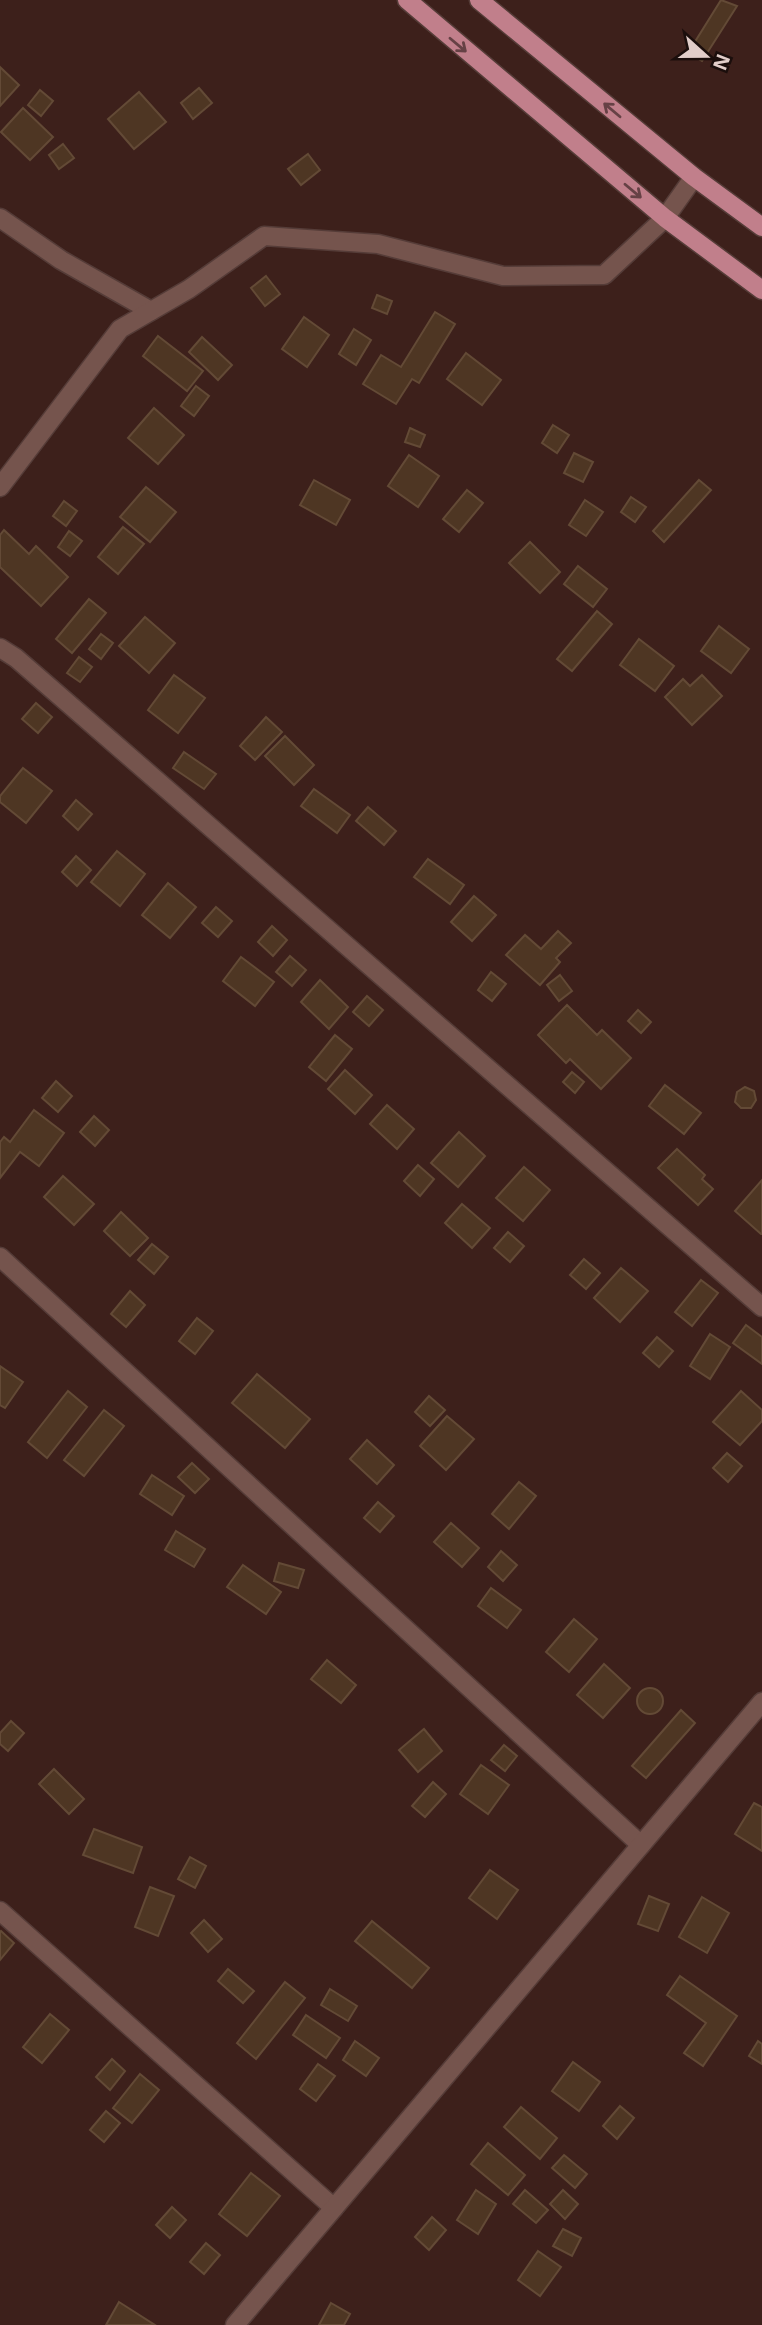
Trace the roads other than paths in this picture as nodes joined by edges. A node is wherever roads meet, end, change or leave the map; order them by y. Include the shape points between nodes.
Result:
1 (407, 0) edge
2 (480, 0) edge
3 (694, 177) junction
4 (0, 218) edge
5 (665, 218) junction
6 (762, 228) edge
7 (762, 290) edge
8 (151, 311) junction
9 (0, 487) edge
10 (0, 648) edge
11 (0, 1257) edge
12 (762, 1307) edge
13 (762, 1702) edge
14 (641, 1846) junction
15 (0, 1911) edge
16 (334, 2208) junction
17 (235, 2325) edge

1 -> 5 main road
3 -> 2 main road
3 - 5 street
3 - 6 main road
4 - 8 street via 61,260
5 - 7 main road
5 - 8 street via 604,275 503,276 378,244 264,236
8 - 9 street via 120,328
10 - 12 street
11 - 14 street
13 - 14 street
14 - 16 street
15 - 16 street
16 - 17 street

